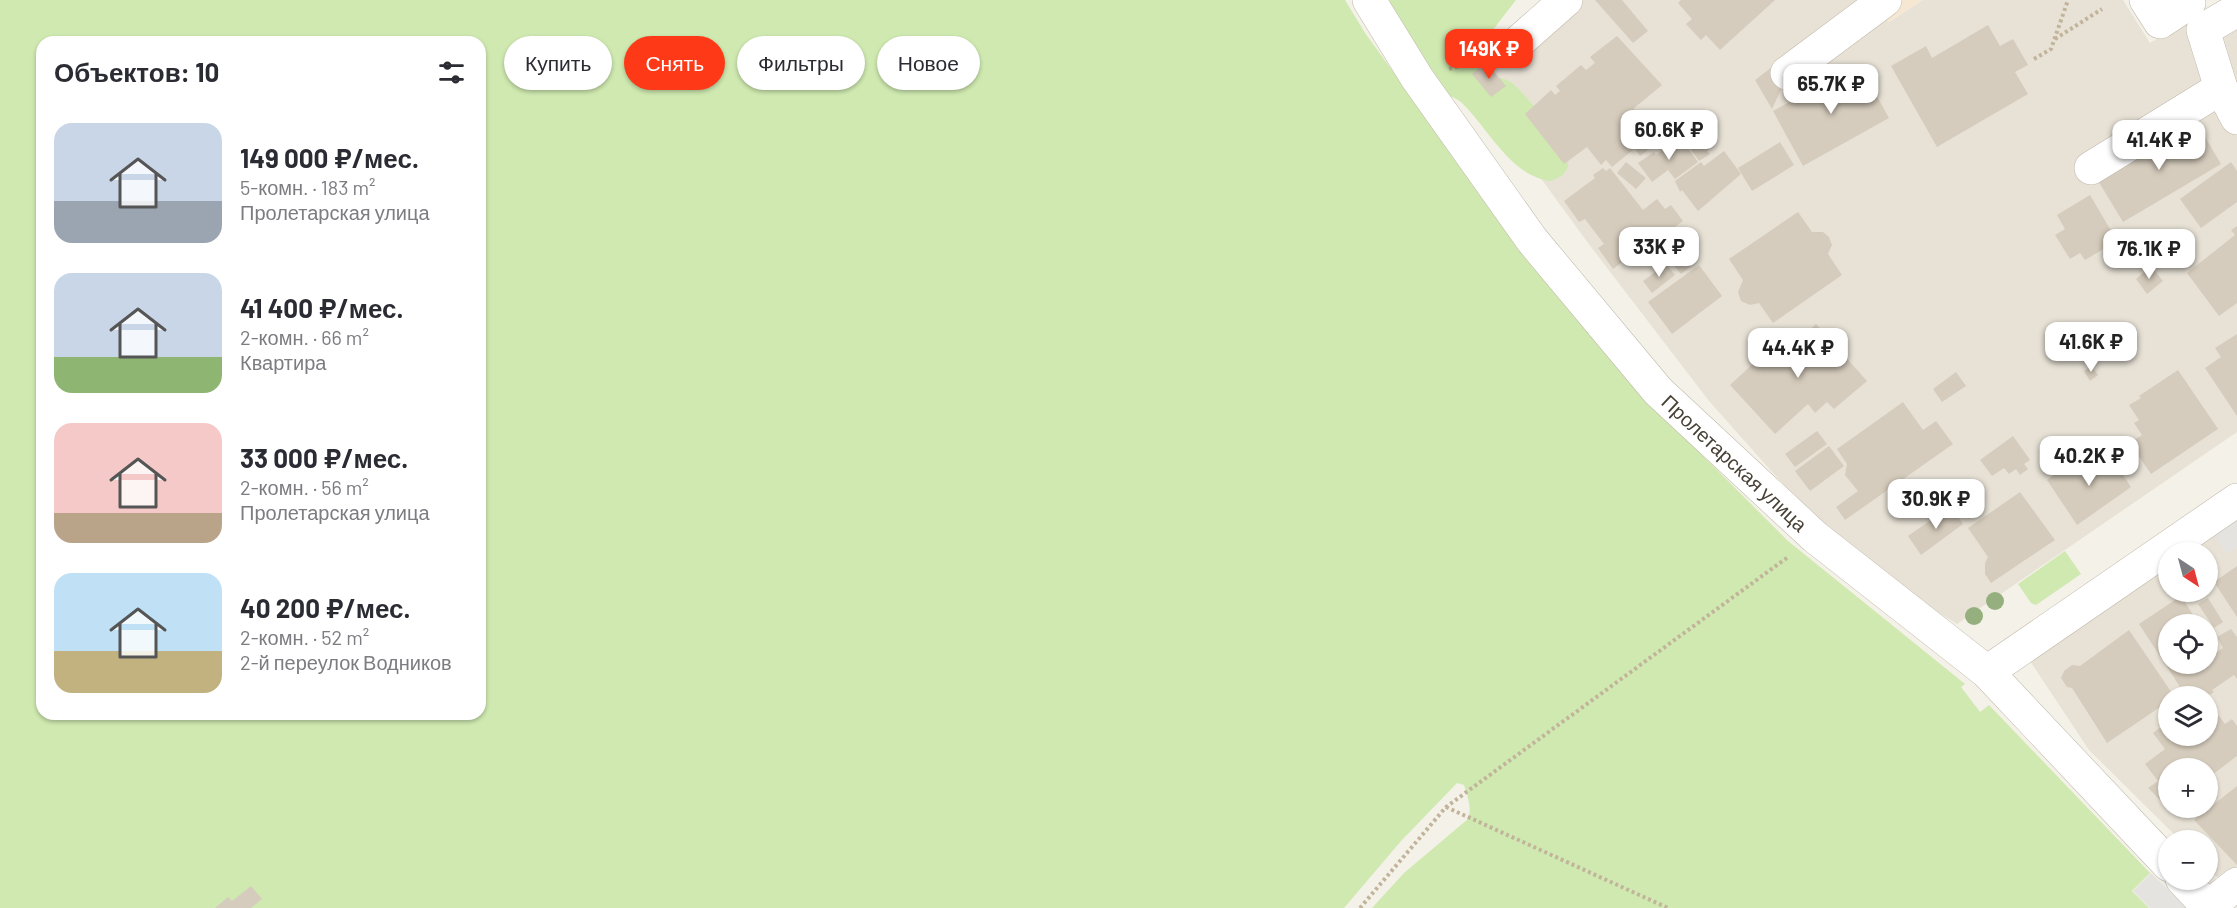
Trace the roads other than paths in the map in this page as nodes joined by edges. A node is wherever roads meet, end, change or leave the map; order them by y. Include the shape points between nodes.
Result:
1 (1369, 0) edge
2 (1566, 0) edge
3 (1885, 0) edge
4 (2146, 0) edge
5 (2189, 3) dead end
6 (2237, 10) edge
7 (1515, 45) dead end
8 (1787, 74) dead end
9 (2221, 88) junction
10 (2237, 118) edge
11 (2091, 168) dead end
12 (2237, 500) edge
13 (1988, 672) junction
14 (2158, 854) edge
15 (2237, 884) edge
16 (2192, 890) edge
17 (2208, 907) edge

1 - 13 street, Пролетарская улица via 1417,78 1532,240 1658,391 1815,537
2 - 7 street
3 - 8 street
4 - 5 street via 2160,22
6 - 9 street via 2203,30
9 - 10 street
9 - 11 street
12 - 13 street
13 - 14 street, Пролетарская улица
15 - 17 street
16 - 17 street

